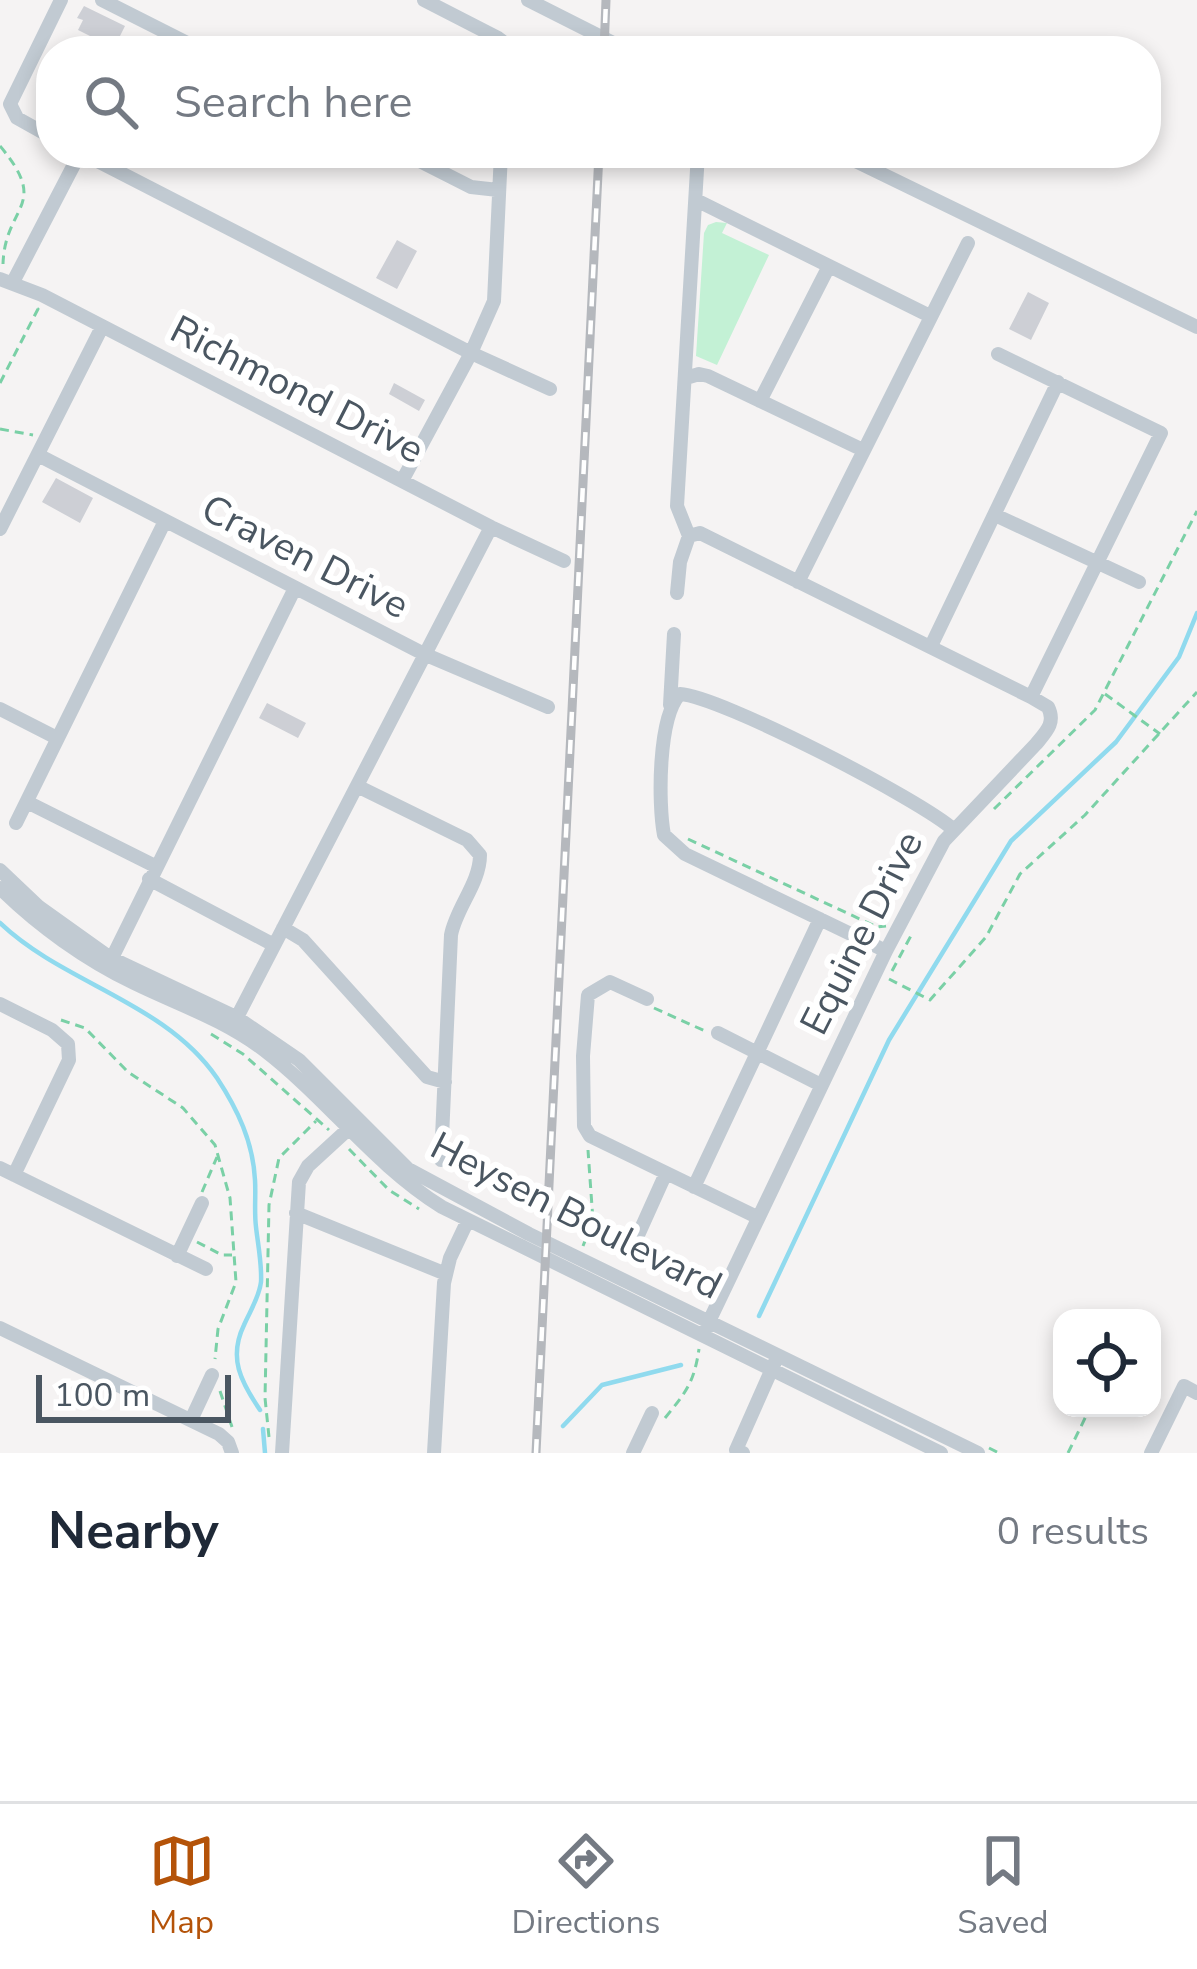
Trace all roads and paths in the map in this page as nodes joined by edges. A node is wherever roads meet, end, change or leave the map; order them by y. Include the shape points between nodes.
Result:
1 (61, 0) edge
2 (102, 0) edge
3 (424, 0) edge
4 (528, 0) edge
5 (43, 36) edge
6 (173, 36) edge
7 (494, 36) edge
8 (599, 36) edge
9 (36, 49) edge
10 (36, 129) edge
11 (0, 146) edge
12 (72, 168) edge
13 (110, 168) edge
14 (434, 168) edge
15 (500, 168) edge
16 (697, 168) edge
17 (870, 168) edge
18 (498, 190) junction
19 (696, 200) junction
20 (968, 243) dead end
21 (2, 259) edge
22 (829, 266) junction
23 (6, 280) edge
24 (26, 303) dead end
25 (930, 316) junction
26 (102, 327) junction
27 (1197, 327) edge
28 (471, 353) junction
29 (998, 354) dead end
30 (686, 378) junction
31 (1058, 382) junction
32 (0, 383) edge
33 (550, 389) dead end
34 (760, 401) junction
35 (0, 430) edge
36 (41, 449) junction
37 (863, 450) junction
38 (402, 481) junction
39 (1197, 511) edge
40 (994, 514) junction
41 (164, 523) junction
42 (491, 527) junction
43 (0, 529) edge
44 (689, 536) junction
45 (564, 560) dead end
46 (1096, 563) junction
47 (798, 582) junction
48 (1139, 582) dead end
49 (295, 588) junction
50 (677, 593) dead end
51 (674, 634) dead end
52 (931, 646) junction
53 (424, 654) junction
54 (1197, 692) edge
55 (1105, 694) junction
56 (1031, 697) junction
57 (670, 705) junction
58 (548, 706) dead end
59 (0, 709) edge
60 (1161, 735) junction
61 (56, 738) junction
62 (358, 787) junction
63 (27, 802) junction
64 (990, 813) dead end
65 (16, 823) dead end
66 (954, 830) junction
67 (683, 836) dead end
68 (0, 870) edge
69 (152, 873) junction
70 (0, 888) edge
71 (920, 917) dead end
72 (820, 919) junction
73 (283, 928) junction
74 (903, 934) junction
75 (274, 945) junction
76 (886, 951) junction
77 (112, 958) junction
78 (647, 999) joint
79 (0, 1004) edge
80 (53, 1018) dead end
81 (234, 1022) junction
82 (207, 1032) dead end
83 (718, 1034) joint
84 (758, 1053) junction
85 (446, 1082) junction
86 (821, 1085) junction
87 (318, 1120) junction
88 (349, 1128) junction
89 (590, 1136) junction
90 (218, 1155) junction
91 (441, 1160) dead end
92 (7, 1171) edge
93 (666, 1173) junction
94 (694, 1186) junction
95 (202, 1202) joint
96 (296, 1213) junction
97 (426, 1213) dead end
98 (757, 1217) junction
99 (468, 1220) junction
100 (639, 1233) dead end
101 (186, 1237) junction
102 (582, 1248) dead end
103 (234, 1255) junction
104 (177, 1256) junction
105 (206, 1269) dead end
106 (446, 1274) junction
107 (0, 1328) edge
108 (704, 1334) junction
109 (775, 1364) junction
110 (216, 1379) junction
111 (1197, 1393) edge
112 (1086, 1417) edge
113 (657, 1418) joint
114 (190, 1420) junction
115 (237, 1449) edge
116 (271, 1453) edge
117 (282, 1453) edge
118 (434, 1453) edge
119 (633, 1453) edge
120 (743, 1453) edge
121 (941, 1453) edge
122 (978, 1453) edge
123 (1068, 1453) edge
124 (1151, 1453) edge

1 - 5 street
2 - 6 street
3 - 7 street
4 - 8 street
9 - 10 street via 12,110
11 - 21 path via 27,193
12 - 23 street
13 - 28 street
14 - 18 street
15 - 18 street
16 - 19 street
17 - 27 street
18 - 28 street via 494,301
19 - 22 street
19 - 30 street
20 - 25 street
21 - 23 path
22 - 25 street
22 - 34 street
23 - 26 street, Richmond Drive
24 - 32 path via 38,310
25 - 37 street
26 - 36 street
26 - 38 street, Richmond Drive
28 - 33 street
28 - 38 street
29 - 31 street
30 - 34 street via 708,376
30 - 44 street via 677,506
31 - 40 street
31 - 46 street via 1161,433
34 - 37 street
35 - 36 path via 31,433
36 - 41 street, Craven Drive
36 - 43 street
37 - 47 street
38 - 42 street, Richmond Drive
39 - 55 path
40 - 46 street
40 - 52 street
41 - 49 street, Craven Drive
41 - 61 street
42 - 45 street, Richmond Drive
42 - 53 street
44 - 47 street via 700,533
44 - 50 street
46 - 48 street
46 - 56 street
47 - 52 street
49 - 53 street, Craven Drive
49 - 69 street
51 - 57 street
52 - 56 street
53 - 58 street, Craven Drive
53 - 62 street
54 - 60 path
55 - 60 path
55 - 64 path
56 - 66 street, Equine Drive via 1048,707 1049,728
57 - 66 street via 680,694 718,705 890,789
57 - 72 street via 664,835 685,854
59 - 61 street
60 - 74 path via 1020,874 986,937 931,1000 889,979
61 - 63 street
62 - 73 street
62 - 85 street via 466,840 479,855 451,935
63 - 65 street
63 - 69 street
66 - 74 street, Equine Drive
67 - 74 path
68 - 77 street, Heysen Boulevard
69 - 75 street
69 - 77 street
70 - 81 street, Heysen Boulevard via 133,982
71 - 74 path
72 - 76 street
72 - 84 street
73 - 75 street
73 - 85 street via 303,940 427,1077
74 - 76 street, Equine Drive
75 - 81 street
76 - 86 street, Equine Drive
77 - 81 street, Heysen Boulevard
78 - 83 path via 655,1010
78 - 89 street via 610,982 588,994 583,1079
79 - 92 street via 52,1030 68,1044 69,1060
80 - 90 path via 85,1028 128,1072 183,1108
81 - 88 street, Heysen Boulevard
82 - 87 path
83 - 84 street
84 - 86 street
84 - 94 street
85 - 91 street
86 - 98 street, Equine Drive
87 - 88 path
87 - 116 path via 280,1158 269,1205
88 - 96 street via 308,1166
88 - 97 path via 389,1190
88 - 99 street, Heysen Boulevard via 407,1185
88 - 108 street, Heysen Boulevard via 451,1195
89 - 93 street
89 - 102 path via 593,1221
90 - 95 path
90 - 103 path
92 - 104 street
93 - 94 street
93 - 100 street
94 - 98 street
95 - 101 street
96 - 106 street
96 - 117 street
98 - 108 street, Equine Drive
99 - 106 street
99 - 108 street, Heysen Boulevard
101 - 103 path
101 - 104 street
103 - 110 path
104 - 105 street
106 - 118 street
107 - 114 street
108 - 109 street, Heysen Boulevard
108 - 113 path via 685,1397
109 - 120 street via 736,1450
109 - 121 street, Heysen Boulevard
109 - 122 street, Heysen Boulevard
110 - 114 street
110 - 115 path
111 - 124 street via 1184,1386
112 - 123 path
113 - 119 street
114 - 115 street

